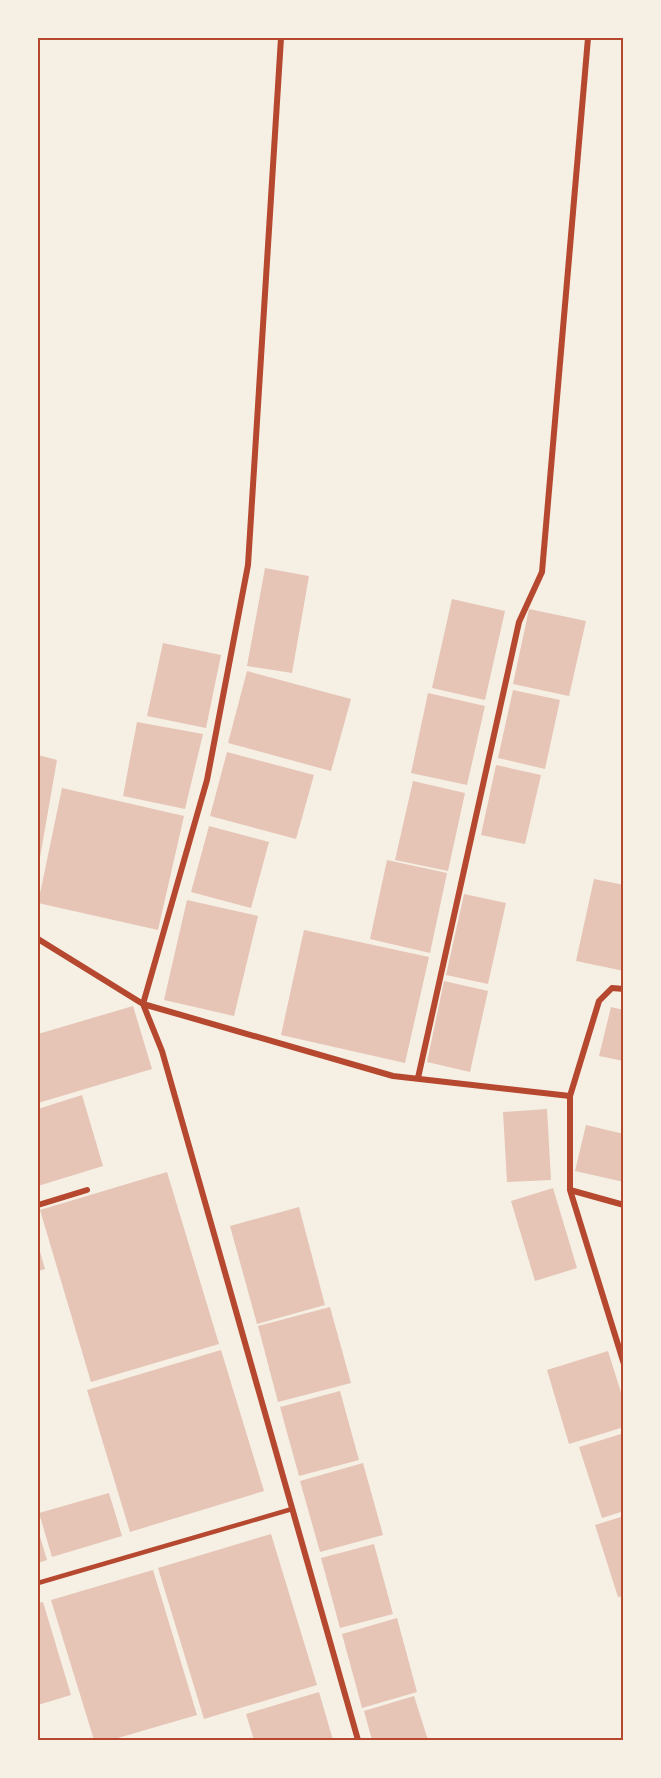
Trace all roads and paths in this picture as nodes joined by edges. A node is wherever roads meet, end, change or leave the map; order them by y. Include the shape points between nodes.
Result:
1 (281, 38) edge
2 (588, 38) edge
3 (38, 939) edge
4 (624, 989) edge
5 (143, 1004) junction
6 (418, 1078) junction
7 (570, 1096) junction
8 (87, 1190) dead end
9 (570, 1190) junction
10 (624, 1204) edge
11 (38, 1205) edge
12 (624, 1364) edge
13 (292, 1509) junction
14 (38, 1583) edge
15 (358, 1740) edge

1 - 5 street via 248,565 207,780
2 - 6 street via 542,572 519,622
3 - 5 street
4 - 7 street via 612,988 599,1001
5 - 6 street via 393,1076
5 - 13 street via 162,1051
6 - 7 street
7 - 9 street
8 - 11 street
9 - 10 street
9 - 12 street
13 - 14 lane
13 - 15 street

